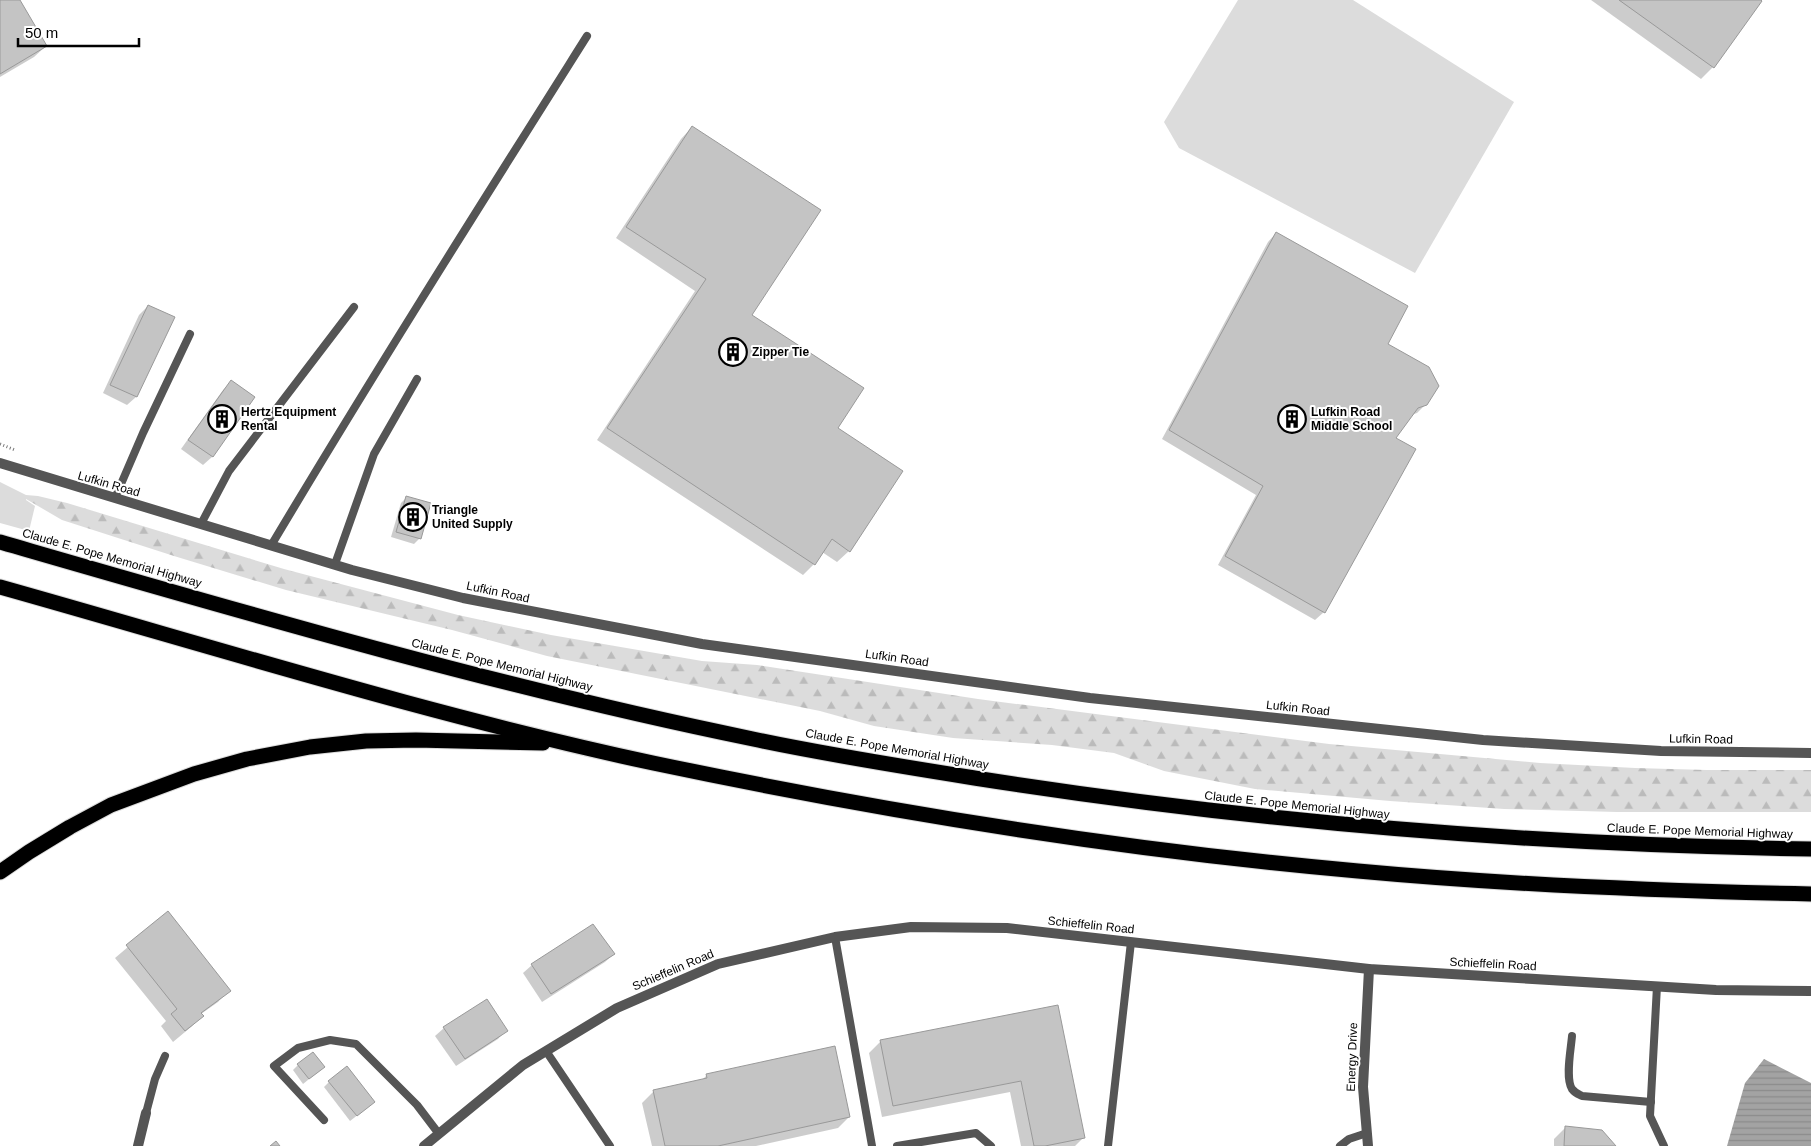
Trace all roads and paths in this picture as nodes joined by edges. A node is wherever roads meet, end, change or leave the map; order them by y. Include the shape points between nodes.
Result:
1 (587, 36) dead end
2 (354, 307) dead end
3 (190, 334) dead end
4 (417, 379) dead end
5 (0, 444) edge
6 (15, 450) dead end
7 (0, 463) edge
8 (115, 498) junction
9 (201, 524) junction
10 (0, 542) edge
11 (272, 544) junction
12 (335, 564) junction
13 (0, 587) edge
14 (566, 743) junction
15 (1811, 753) edge
16 (1811, 850) edge
17 (0, 872) edge
18 (1811, 894) edge
19 (835, 937) junction
20 (1131, 942) junction
21 (1369, 969) junction
22 (1657, 986) junction
23 (1811, 990) edge
24 (1572, 1036) dead end
25 (546, 1051) junction
26 (166, 1056) dead end
27 (1651, 1102) junction
28 (146, 1113) joint
29 (324, 1120) dead end
30 (439, 1134) junction
31 (1366, 1134) junction
32 (138, 1146) edge
33 (424, 1146) edge
34 (610, 1146) edge
35 (872, 1146) edge
36 (897, 1146) edge
37 (991, 1146) edge
38 (1108, 1146) edge
39 (1340, 1146) edge
40 (1368, 1146) edge
41 (1664, 1146) edge

1 - 11 lane
2 - 9 lane via 229,471
3 - 8 lane
4 - 12 lane via 374,454
5 - 6 path
7 - 8 street, Lufkin Road
8 - 9 street, Lufkin Road
9 - 11 street, Lufkin Road
10 - 16 highway, Claude E. Pope Memorial Highway via 290,625 556,695 757,740 905,767 1096,797 1403,831 1562,842
11 - 12 street, Lufkin Road
12 - 15 street, Lufkin Road via 463,598 702,644 1090,698 1483,740 1661,751
13 - 14 highway via 423,707
14 - 17 highway via 366,741 247,759 194,774 111,805 61,832
14 - 18 highway via 844,801 1034,833 1180,852 1357,871 1563,886
19 - 20 street, Schieffelin Road via 911,927 1007,928
19 - 25 street, Schieffelin Road via 718,964 617,1008
19 - 35 lane
20 - 21 street, Schieffelin Road
20 - 38 lane
21 - 22 street, Schieffelin Road
21 - 31 street, Energy Drive via 1362,1087
22 - 23 street, Schieffelin Road
22 - 27 lane
24 - 27 lane via 1569,1079 1575,1092 1582,1096
25 - 30 street, Schieffelin Road via 523,1065
25 - 34 lane
26 - 28 lane via 155,1079
27 - 41 lane via 1650,1116
28 - 32 street
29 - 30 lane via 274,1066 298,1048 330,1040 356,1044 417,1106
30 - 33 street, Schieffelin Road
31 - 39 lane via 1349,1138
31 - 40 street, Energy Drive
36 - 37 lane via 976,1133

